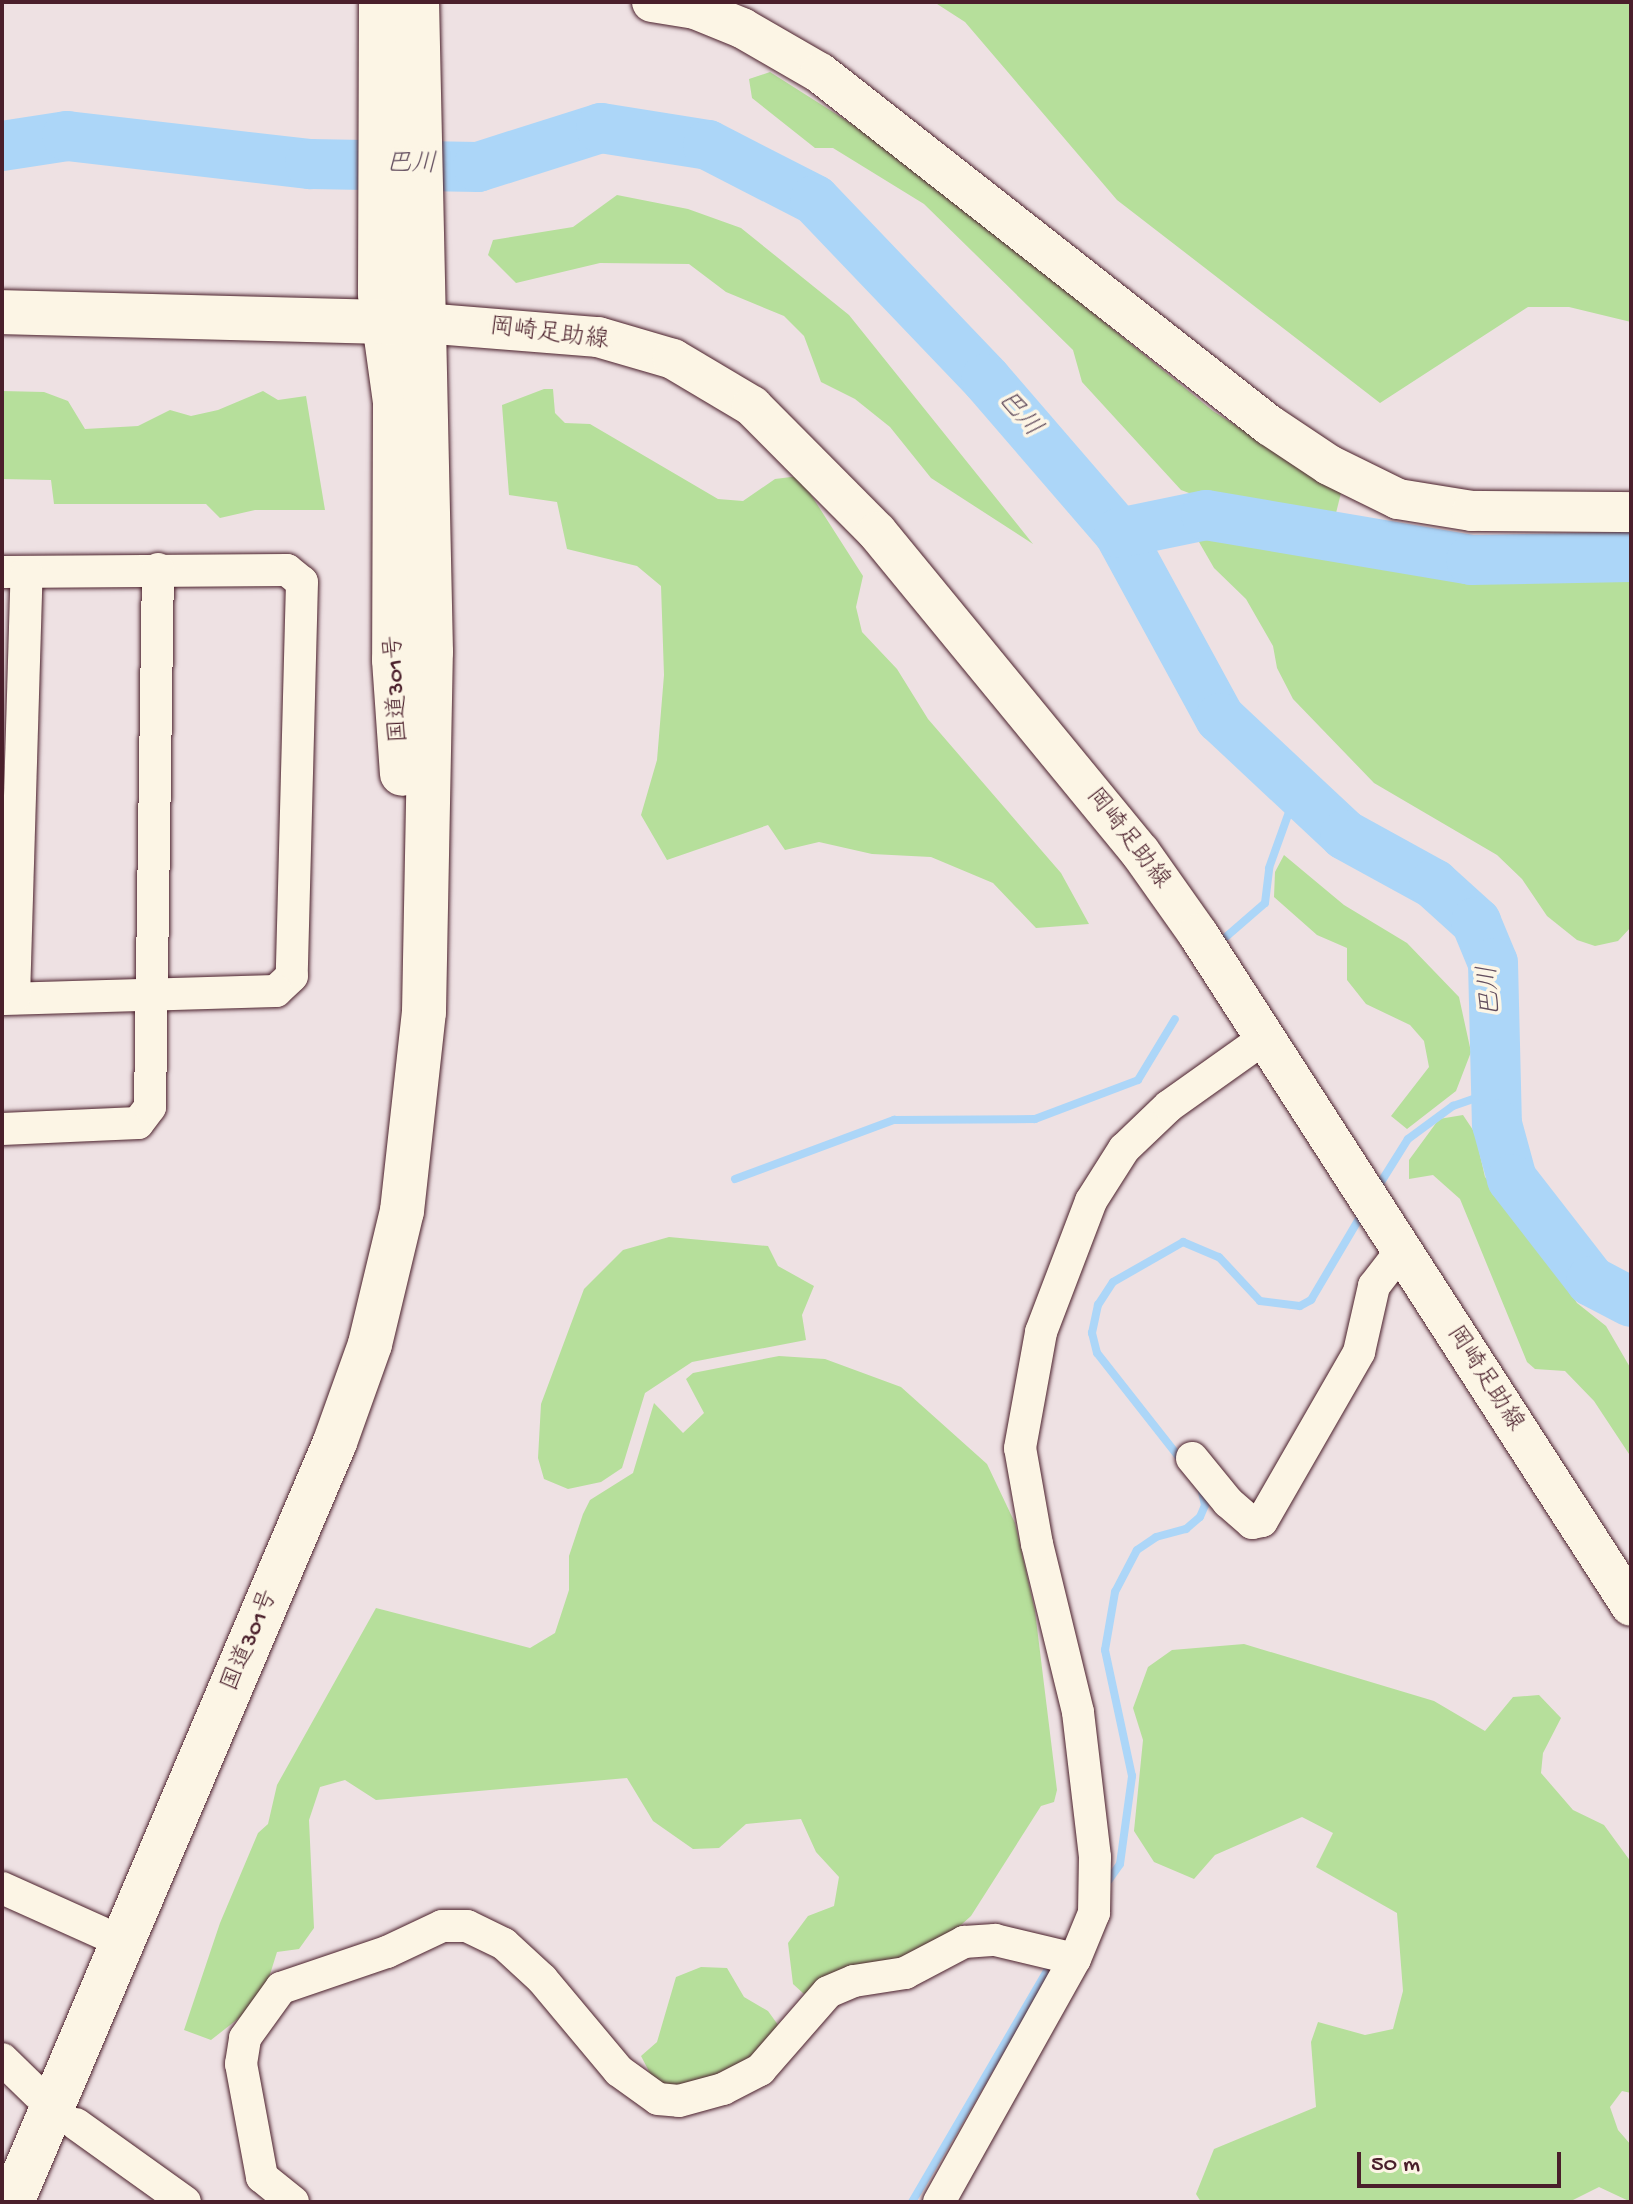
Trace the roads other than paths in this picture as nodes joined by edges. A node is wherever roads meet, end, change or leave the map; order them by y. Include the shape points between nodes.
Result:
1 (652, 2) edge
2 (399, 4) edge
3 (402, 309) junction
4 (2, 312) edge
5 (1631, 512) edge
6 (158, 569) junction
7 (14, 572) edge
8 (155, 997) junction
9 (8, 998) edge
10 (1266, 1037) junction
11 (2, 1129) edge
12 (1401, 1251) junction
13 (1192, 1458) dead end
14 (1631, 1606) edge
15 (2, 1888) edge
16 (122, 1942) junction
17 (1075, 1959) junction
18 (2, 2059) edge
19 (38, 2094) dead end
20 (76, 2124) dead end
21 (12, 2202) edge
22 (185, 2202) edge
23 (293, 2202) edge
24 (939, 2202) edge

1 - 5 main road via 695,9 742,28 820,73 1269,425 1329,465 1398,499 1472,511
2 - 3 highway, 国道301号
3 - 4 highway
3 - 10 main road, 岡崎足助線 via 598,337 673,359 752,406 877,532 1140,852
3 - 16 highway, 国道301号 via 395,402 394,660 407,856 409,1027 415,1059 408,1172 370,1344 335,1442
6 - 7 street
6 - 8 street
6 - 8 street via 287,570 302,582 302,598 292,976 276,991
7 - 9 street
8 - 9 street
8 - 11 street via 150,1107 138,1123
10 - 12 main road, 岡崎足助線
10 - 17 street via 1169,1106 1124,1149 1091,1201 1029,1378 1020,1448 1024,1481 1078,1712 1095,1857 1094,1913
12 - 13 street via 1374,1286 1359,1352 1262,1521 1252,1523 1228,1502
12 - 14 main road, 岡崎足助線
15 - 16 street
16 - 21 highway, 国道301号
17 - 23 street via 995,1940 964,1942 905,1973 854,1981 828,1992 760,2070 723,2089 679,2101 658,2099 619,2071 542,1979 504,1944 467,1926 442,1926 387,1952 281,1988 245,2038 241,2064 262,2177
17 - 24 street
18 - 19 street
20 - 22 street

